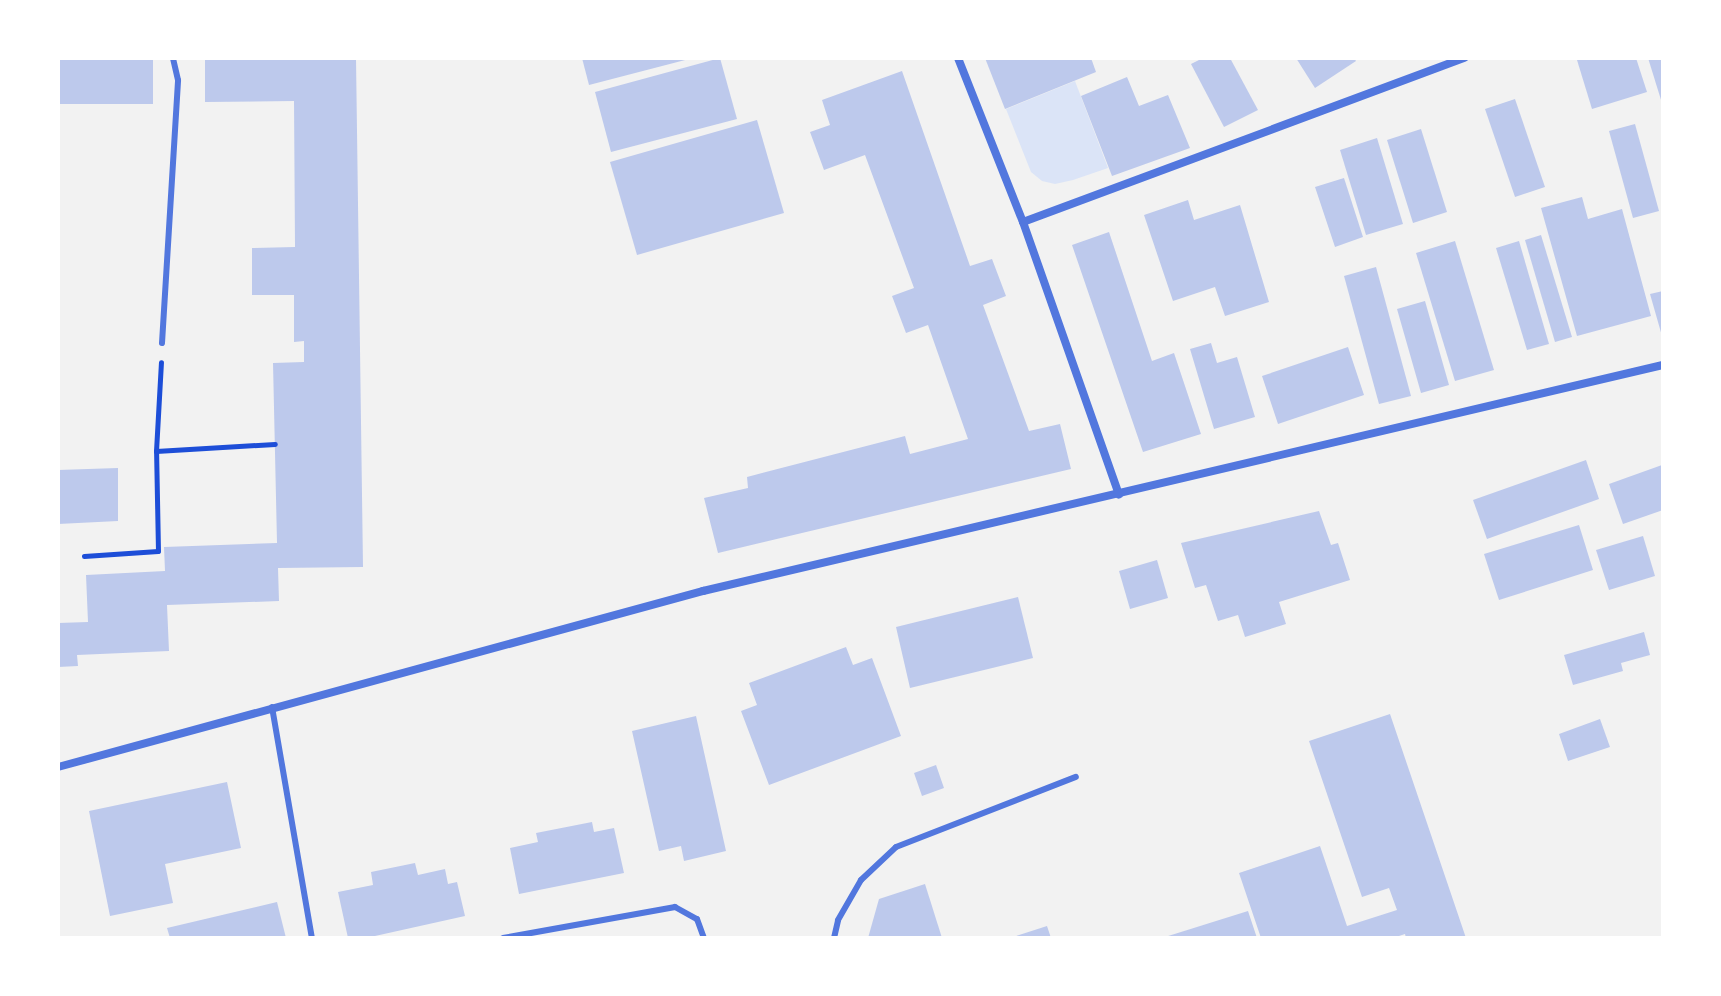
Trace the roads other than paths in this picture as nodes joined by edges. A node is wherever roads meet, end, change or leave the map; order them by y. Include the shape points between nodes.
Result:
1 (173, 58) edge
2 (958, 58) edge
3 (1465, 58) edge
4 (1023, 222) junction
5 (162, 343) road end
6 (1663, 365) edge
7 (1119, 495) junction
8 (272, 707) junction
9 (58, 767) edge
10 (1076, 777) dead end
11 (312, 938) edge
12 (503, 938) edge
13 (704, 938) edge
14 (834, 938) edge

1 - 5 lane via 178,80
2 - 4 street
3 - 4 street
4 - 7 street
6 - 7 street
7 - 8 street via 703,591
8 - 9 street
8 - 11 lane
10 - 14 lane via 896,847 861,880
12 - 13 lane via 675,907 697,919

